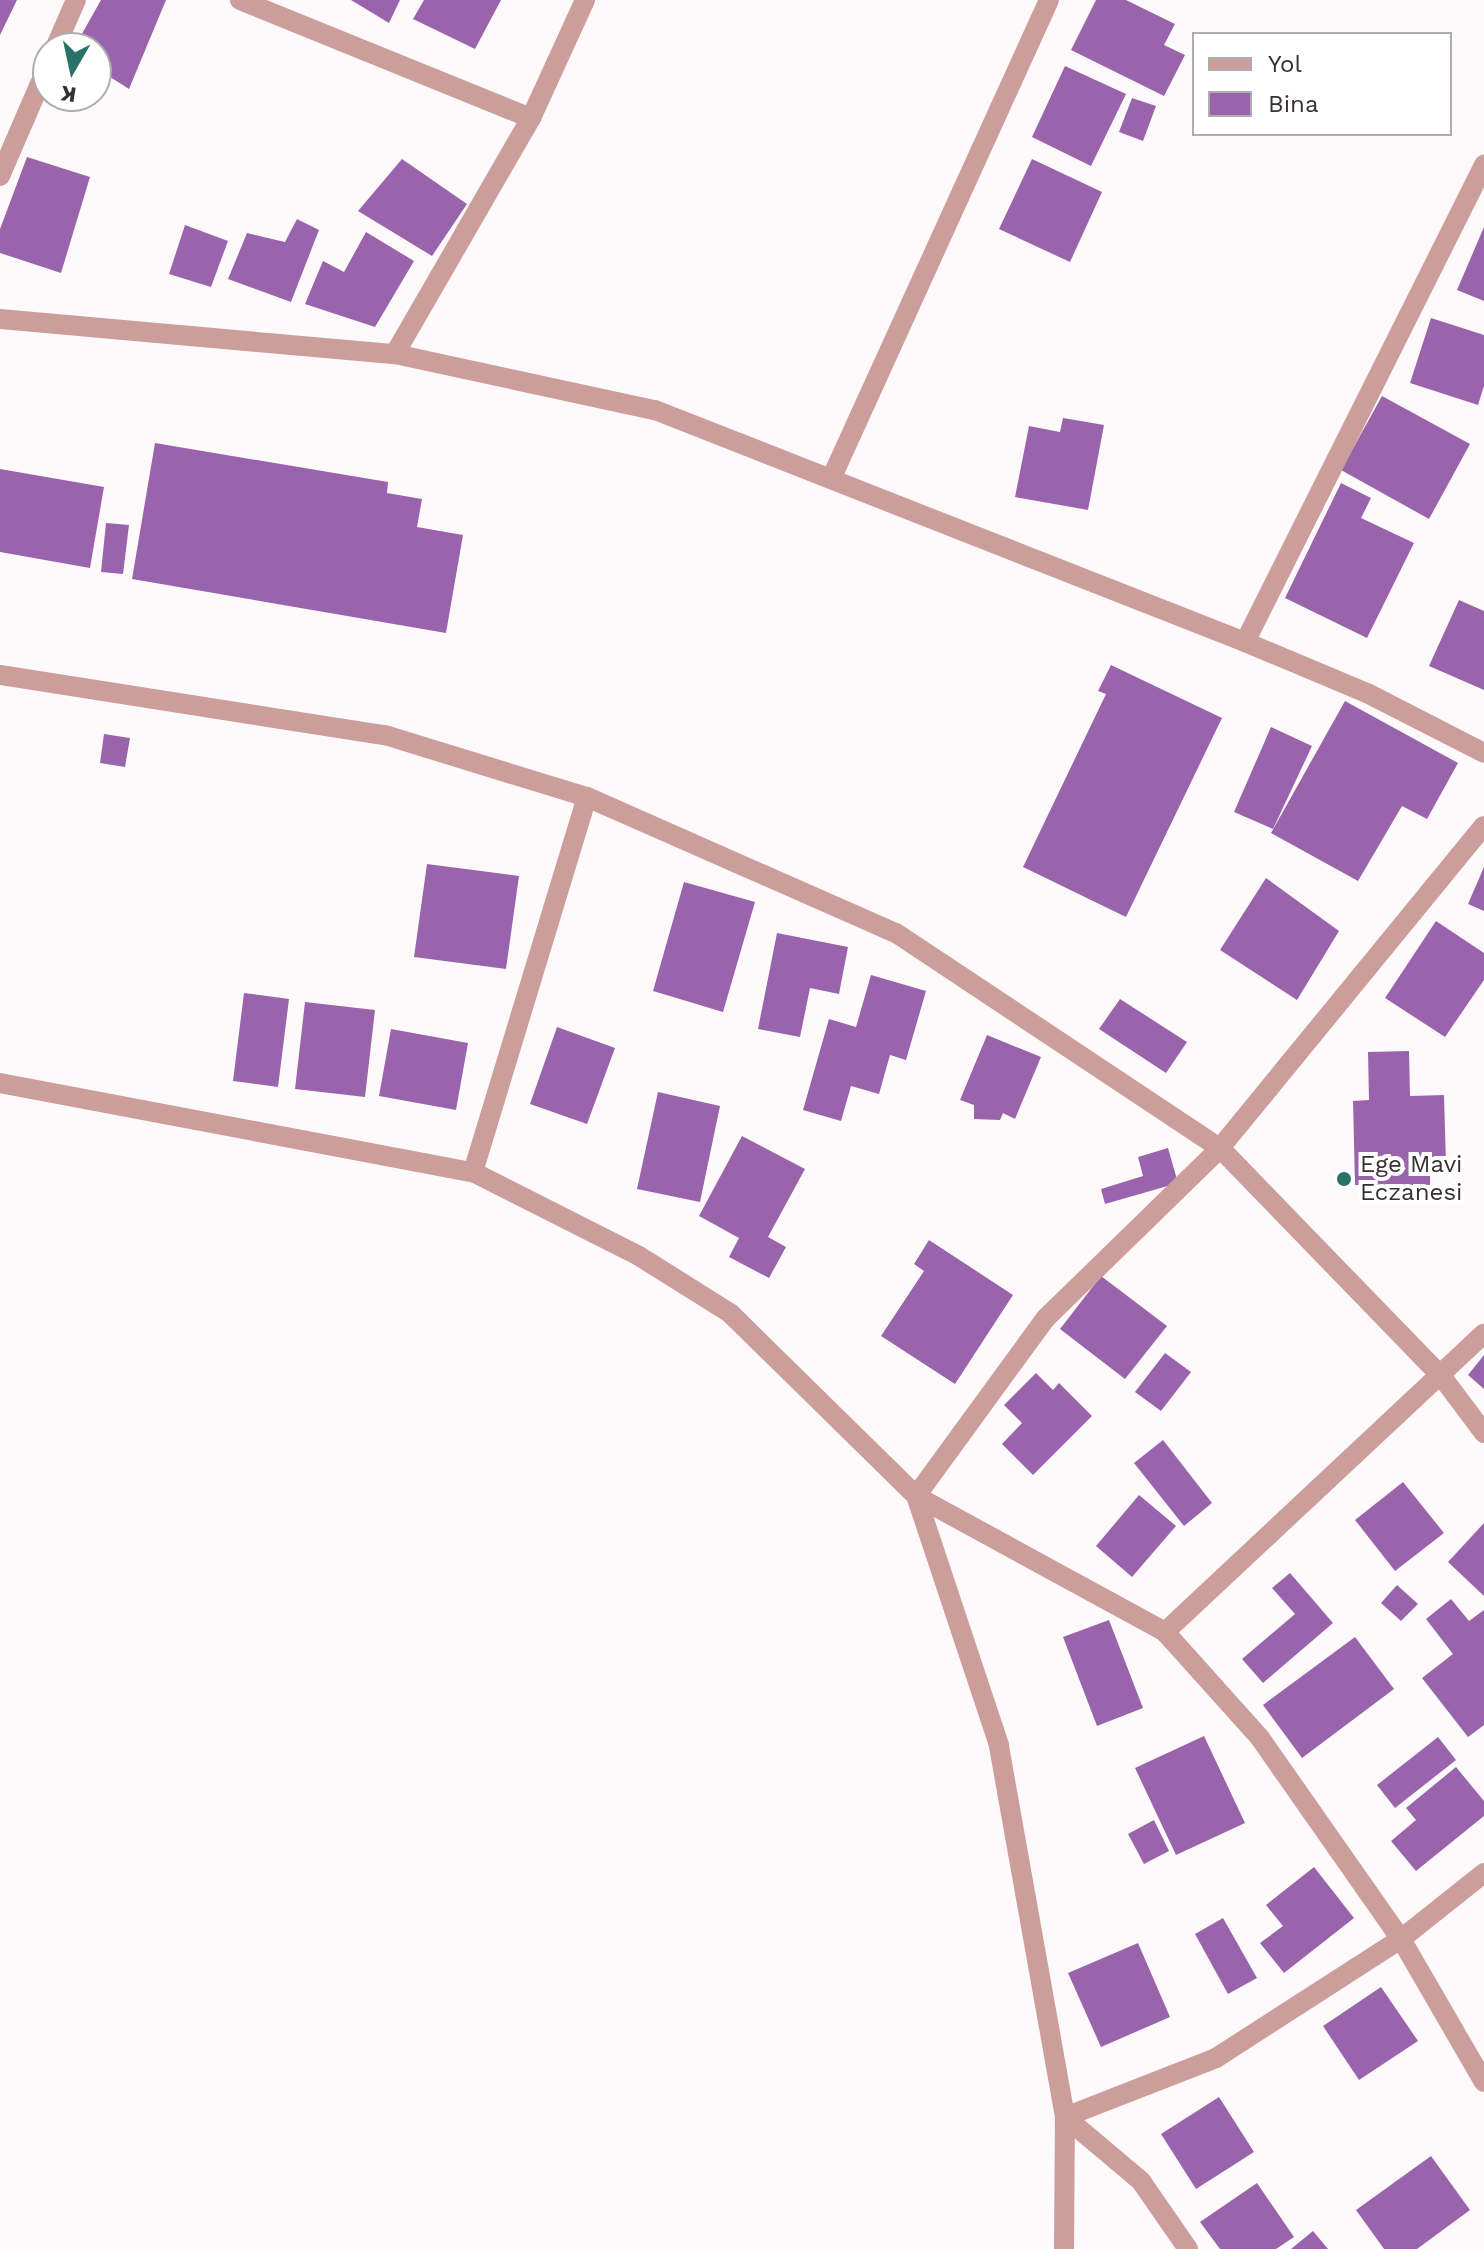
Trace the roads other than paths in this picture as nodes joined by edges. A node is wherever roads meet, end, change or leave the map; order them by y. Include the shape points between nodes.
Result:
1 (76, 0) edge
2 (240, 0) edge
3 (585, 0) edge
4 (1049, 0) edge
5 (62, 32) edge
6 (32, 102) edge
7 (531, 118) junction
8 (1484, 165) edge
9 (0, 176) edge
10 (0, 319) edge
11 (395, 354) junction
12 (831, 479) junction
13 (1245, 642) junction
14 (0, 675) edge
15 (1484, 753) edge
16 (587, 797) junction
17 (1484, 826) edge
18 (0, 1083) edge
19 (1220, 1148) junction
20 (473, 1172) junction
21 (1484, 1334) edge
22 (1442, 1377) junction
23 (1484, 1433) edge
24 (916, 1496) junction
25 (1165, 1632) junction
26 (1484, 1873) edge
27 (1401, 1939) junction
28 (1484, 2082) edge
29 (1065, 2117) junction
30 (1064, 2249) edge
31 (1188, 2249) edge

1 - 5 street
2 - 7 street
3 - 7 street
4 - 12 street
6 - 9 street
7 - 11 street
8 - 13 street
10 - 11 street
11 - 12 street via 655,410
12 - 13 street
13 - 15 street via 1367,693
14 - 16 street via 385,735
16 - 19 street via 896,933
16 - 20 street
17 - 19 street
18 - 20 street
19 - 22 street
19 - 24 street via 1046,1318
20 - 24 street via 639,1256 730,1313
21 - 22 street
22 - 23 street
22 - 25 street
24 - 25 street
24 - 29 street via 999,1745
25 - 27 street via 1260,1738
26 - 27 street
27 - 28 street
27 - 29 street via 1216,2058
29 - 30 street
29 - 31 street via 1141,2181

